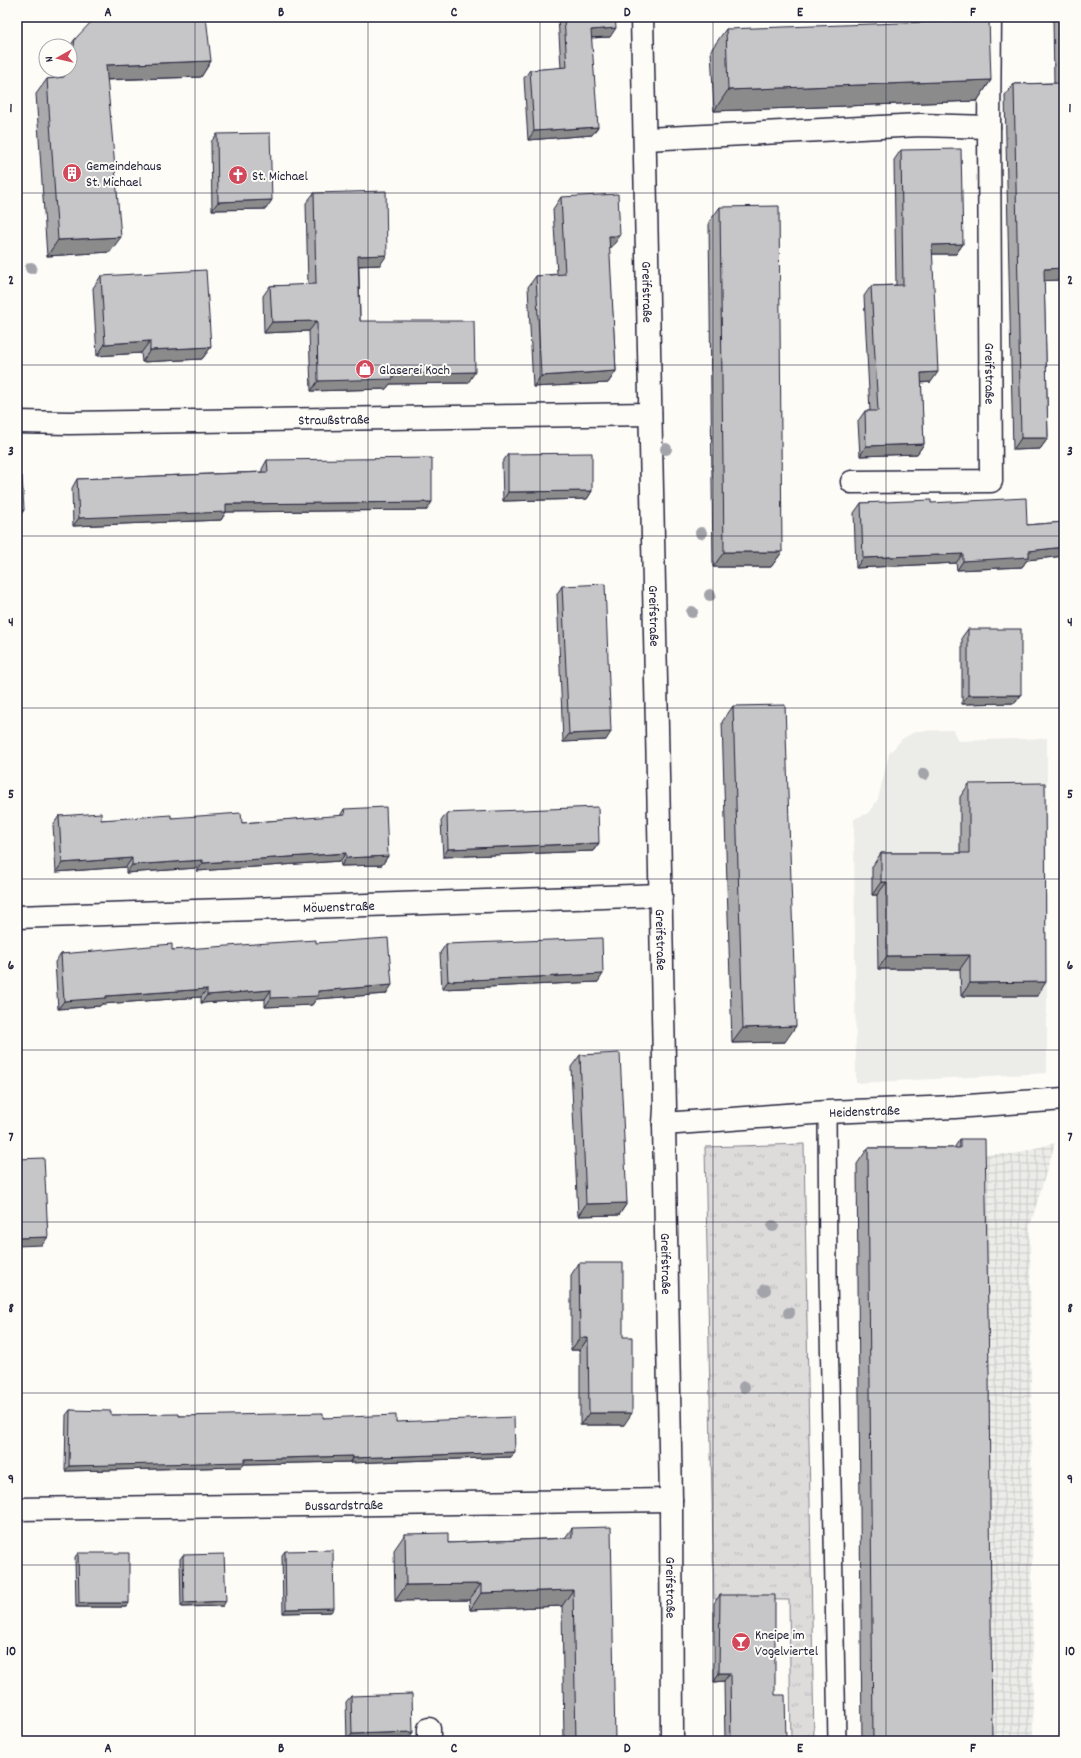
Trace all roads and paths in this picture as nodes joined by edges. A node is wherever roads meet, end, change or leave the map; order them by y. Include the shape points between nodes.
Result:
1 (642, 17) edge
2 (990, 17) edge
3 (989, 127) junction
4 (646, 139) junction
5 (650, 414) junction
6 (17, 422) edge
7 (852, 482) dead end
8 (660, 895) junction
9 (17, 916) edge
10 (1064, 1099) edge
11 (827, 1112) junction
12 (664, 1124) junction
13 (672, 1500) junction
14 (17, 1509) edge
15 (672, 1741) edge
16 (837, 1741) edge

1 - 4 street, Greifstraße
2 - 3 street, Greifstraße
3 - 4 street via 920,125
3 - 7 street, Greifstraße via 991,481
4 - 5 street, Greifstraße
5 - 6 street, Straußstraße
5 - 8 street, Greifstraße
8 - 9 street, Möwenstraße
8 - 12 street, Greifstraße
10 - 11 street, Heidenstraße via 955,1107
11 - 12 street, Heidenstraße
11 - 16 lane
12 - 13 street, Greifstraße
13 - 14 street, Bussardstraße
13 - 15 street, Greifstraße

